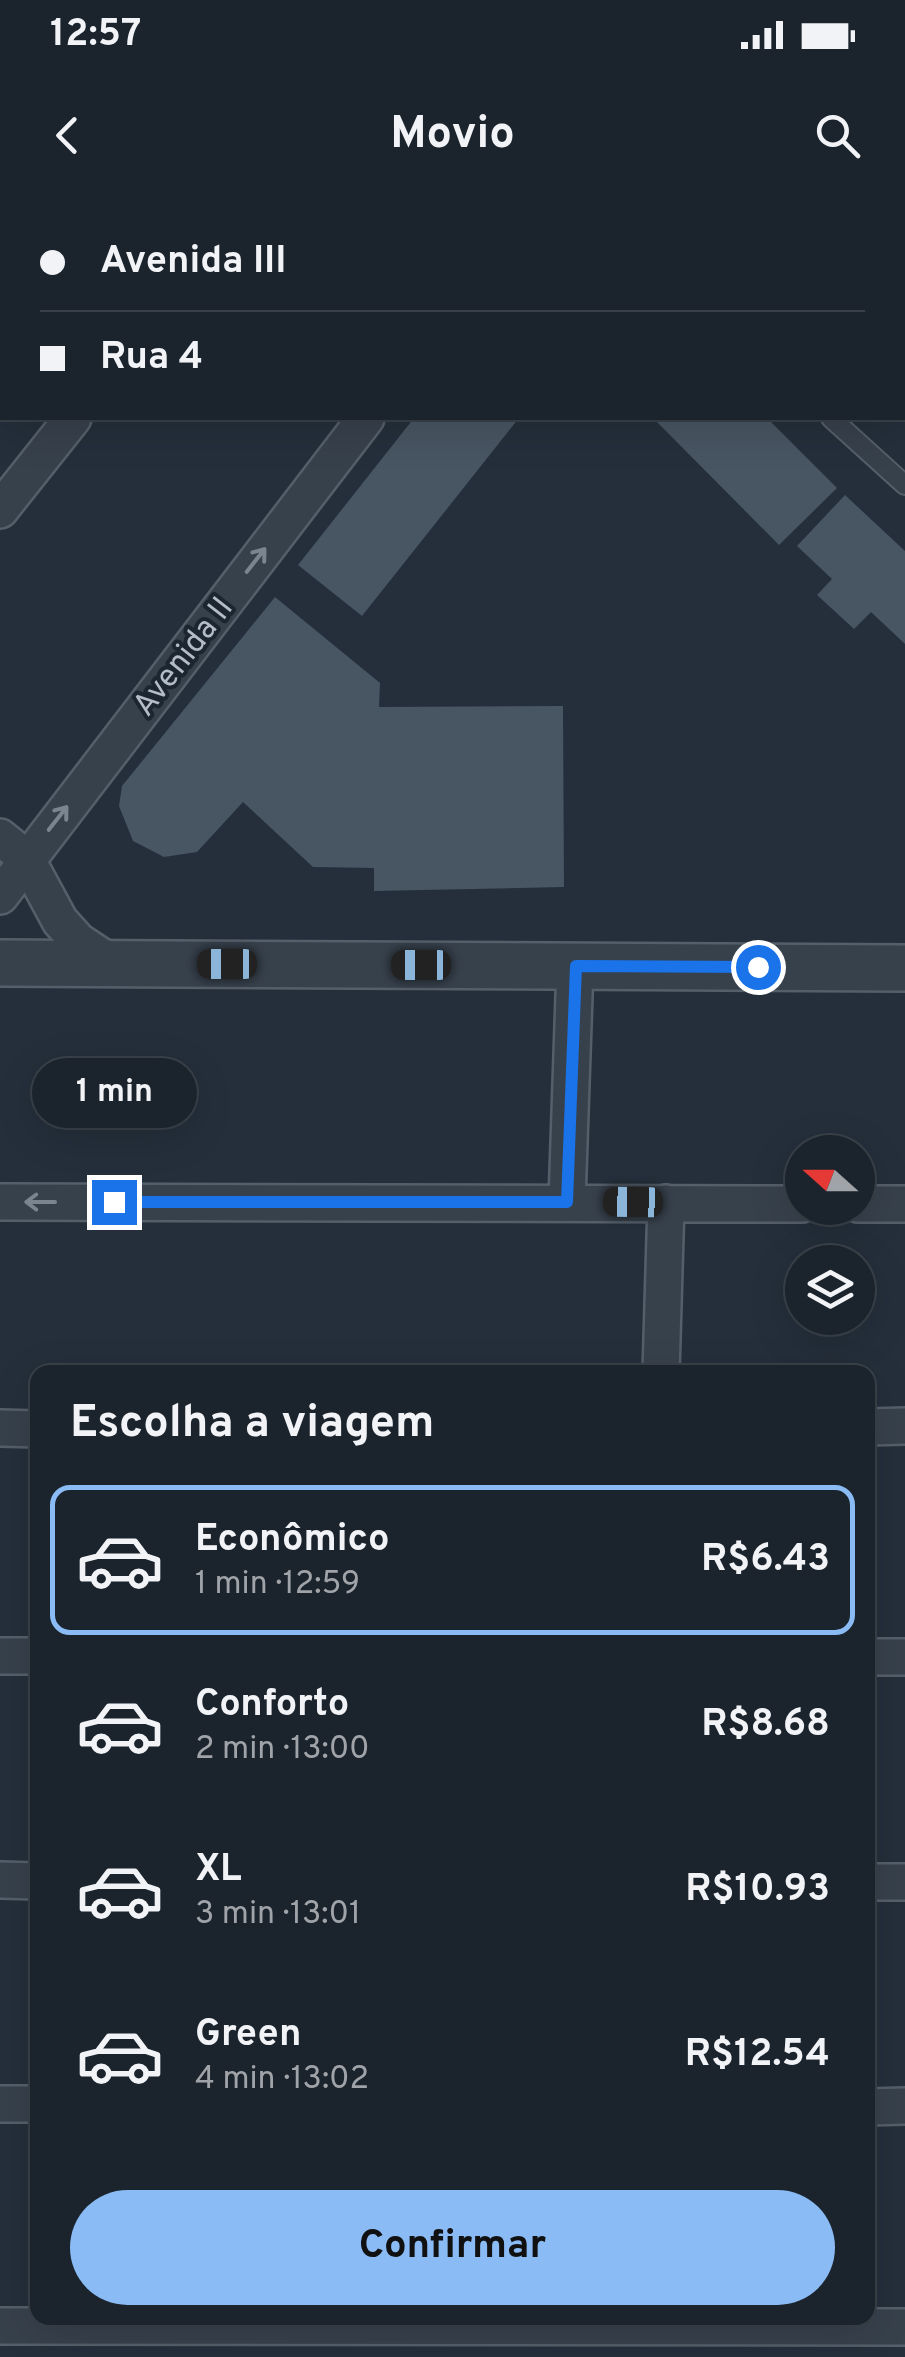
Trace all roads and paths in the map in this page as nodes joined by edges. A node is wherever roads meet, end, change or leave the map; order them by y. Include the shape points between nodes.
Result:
1 (71, 420) edge
2 (364, 420) edge
3 (833, 420) edge
4 (905, 486) edge
5 (0, 510) edge
6 (13, 847) edge
7 (0, 896) edge
8 (0, 963) edge
9 (111, 963) junction
10 (576, 966) junction
11 (905, 968) edge
12 (0, 1202) edge
13 (567, 1202) junction
14 (666, 1203) junction
15 (785, 1204) edge
16 (875, 1204) edge
17 (905, 1204) edge
18 (661, 1365) edge
19 (905, 1426) edge
20 (875, 1427) edge
21 (0, 1428) edge
22 (30, 1429) edge
23 (0, 1656) edge
24 (30, 1656) edge
25 (875, 1657) edge
26 (905, 1658) edge
27 (0, 1880) edge
28 (30, 1881) edge
29 (875, 1882) edge
30 (905, 1882) edge
31 (0, 2104) edge
32 (30, 2104) edge
33 (905, 2106) edge
34 (875, 2107) edge
35 (656, 2325) edge
36 (811, 2325) edge
37 (0, 2326) edge
38 (905, 2327) edge
39 (576, 2342) edge

1 - 5 street
6 -> 2 street, Avenida II
3 - 4 lane
6 - 7 street, Avenida II
6 - 9 street via 60,920
8 - 9 street
9 - 10 street
10 - 11 street
10 - 13 street
13 -> 12 street
13 - 14 street
14 - 15 street
14 - 18 street
16 - 17 street
19 - 20 street
21 - 22 street
23 - 24 street
25 - 26 street
27 - 28 street
29 - 30 street
31 - 32 street
33 - 34 street
35 - 39 street
36 - 38 street
37 - 39 street

